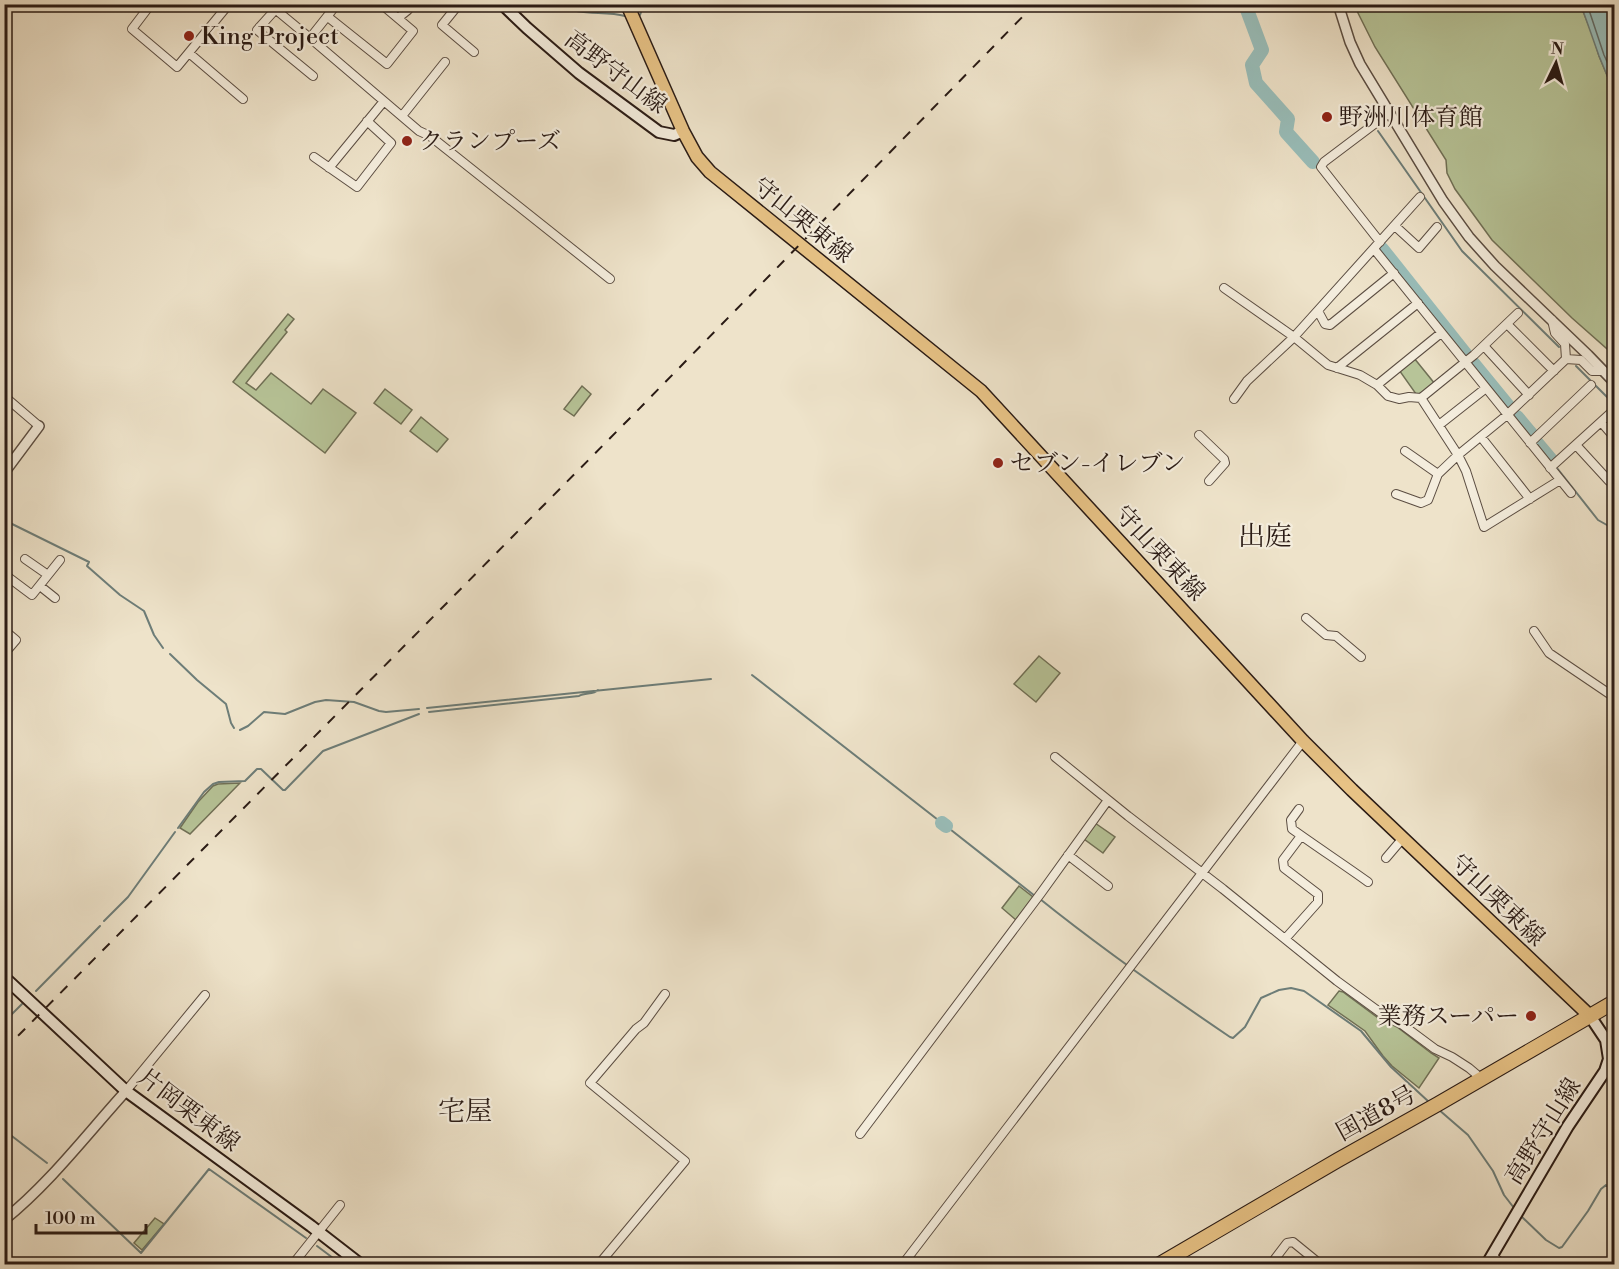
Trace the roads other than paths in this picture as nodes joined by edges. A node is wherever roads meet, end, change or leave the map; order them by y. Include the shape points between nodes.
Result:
1 (151, 4) edge
2 (229, 4) edge
3 (337, 4) edge
4 (381, 4) edge
5 (412, 4) edge
6 (459, 4) edge
7 (502, 4) edge
8 (627, 4) edge
9 (1338, 4) edge
10 (272, 7) edge
11 (328, 17) junction
12 (398, 18) junction
13 (310, 38) junction
14 (474, 52) dead end
15 (189, 53) junction
16 (446, 62) dead end
17 (314, 76) dead end
18 (243, 99) dead end
19 (384, 101) junction
20 (1389, 113) junction
21 (402, 116) junction
22 (367, 121) junction
23 (683, 131) junction
24 (314, 157) dead end
25 (329, 168) junction
26 (1420, 197) dead end
27 (1395, 226) junction
28 (1437, 227) dead end
29 (1380, 242) junction
30 (1374, 249) junction
31 (1394, 273) junction
32 (610, 279) dead end
33 (1224, 288) dead end
34 (1418, 303) junction
35 (1318, 311) junction
36 (1518, 314) dead end
37 (1552, 320) junction
38 (1507, 324) junction
39 (1442, 333) junction
40 (1294, 337) junction
41 (1484, 346) junction
42 (1566, 359) junction
43 (1465, 362) junction
44 (1337, 368) junction
45 (1554, 371) junction
46 (1604, 371) junction
47 (1614, 382) edge
48 (1377, 385) junction
49 (1591, 385) dead end
50 (1485, 388) junction
51 (1529, 395) junction
52 (4, 396) edge
53 (1421, 398) junction
54 (1234, 399) dead end
55 (1614, 410) edge
56 (1508, 416) junction
57 (1601, 422) junction
58 (1439, 425) junction
59 (39, 426) joint
60 (1199, 435) dead end
61 (1481, 437) junction
62 (1614, 437) edge
63 (1530, 443) junction
64 (1576, 445) junction
65 (1405, 451) dead end
66 (1458, 455) junction
67 (1550, 468) junction
68 (5, 471) edge
69 (1438, 474) junction
70 (1560, 480) junction
71 (1209, 481) dead end
72 (1614, 481) edge
73 (1396, 494) dead end
74 (1571, 494) dead end
75 (1530, 499) junction
76 (25, 559) dead end
77 (60, 560) dead end
78 (4, 574) edge
79 (48, 575) junction
80 (40, 586) junction
81 (55, 598) dead end
82 (1306, 618) dead end
83 (4, 630) edge
84 (1534, 631) dead end
85 (4, 654) edge
86 (1361, 657) dead end
87 (1614, 697) edge
88 (1303, 741) junction
89 (1055, 757) dead end
90 (1108, 800) junction
91 (1299, 809) dead end
92 (1301, 836) junction
93 (1403, 838) junction
94 (1068, 855) junction
95 (1386, 858) dead end
96 (1202, 873) junction
97 (1368, 882) dead end
98 (1108, 886) dead end
99 (1285, 939) junction
100 (4, 977) edge
101 (665, 994) dead end
102 (205, 995) dead end
103 (1614, 1002) edge
104 (1590, 1016) junction
105 (1482, 1079) junction
106 (126, 1091) junction
107 (860, 1134) dead end
108 (340, 1205) dead end
109 (4, 1220) edge
110 (319, 1232) junction
111 (1489, 1260) edge
112 (293, 1264) edge
113 (360, 1264) edge
114 (599, 1264) edge
115 (903, 1264) edge
116 (1161, 1264) edge
117 (1271, 1264) edge
118 (1320, 1264) edge
119 (1503, 1264) edge

1 - 15 street via 132,29 177,67
2 - 15 street
3 - 11 street
4 - 12 street
5 - 12 street
6 - 14 street via 442,25
7 - 23 main road, 高野守山線 via 579,73 659,132 674,135
8 - 23 main road, 守山栗東線
9 - 20 street via 1360,64
10 - 13 street
10 - 17 street via 257,30
11 - 12 street via 387,64 413,31
11 - 13 street
13 - 19 street
15 - 18 street
16 - 21 street
19 - 21 street
19 - 22 street
20 - 29 street via 1321,167
20 - 37 street via 1469,237
21 - 32 street
22 - 25 street
22 - 25 street via 391,143 357,187
23 - 88 main road, 守山栗東線 via 710,172 981,391
24 - 25 street
26 - 27 street
27 - 28 street via 1419,248
27 - 29 street
29 - 30 street
30 - 31 street
30 - 35 street
31 - 34 street
31 - 35 street via 1330,325 1325,324
33 - 40 street
34 - 39 street
34 - 44 street
35 - 40 street
36 - 38 street
37 - 42 street via 1555,333 1565,344
37 - 46 street
38 - 41 street
38 - 45 street
39 - 43 street
39 - 48 street
40 - 44 street via 1319,359
40 - 54 street via 1247,381
41 - 43 street
41 - 51 street
42 - 45 street
42 - 46 street via 1581,360 1592,371
43 - 50 street
43 - 53 street
44 - 48 street
45 - 51 street
46 - 47 street
48 - 53 street via 1388,396
49 - 63 street
50 - 56 street
50 - 58 street
51 - 56 street
52 - 59 street
53 - 58 street
55 - 57 street
56 - 61 street
56 - 63 street
57 - 62 street
57 - 64 street
58 - 66 street
59 - 68 street
60 - 71 street via 1225,463
61 - 66 street
61 - 75 street
63 - 67 street
64 - 67 street
64 - 72 street via 1609,481
65 - 69 street
66 - 69 street
66 - 75 street via 1484,527
67 - 70 street
69 - 73 street via 1428,500 1421,503
70 - 74 street
70 - 75 street
76 - 79 street
77 - 79 street
78 - 80 street via 32,595
79 - 80 street
80 - 81 street
82 - 86 street
83 - 85 street via 16,640
84 - 87 street via 1550,653
88 - 93 main road, 守山栗東線
88 - 96 street
89 - 90 street
90 - 94 street
90 - 96 street
91 - 92 street via 1291,820 1292,829
92 - 97 street
92 - 99 street via 1283,860 1284,868 1318,894 1318,902
93 - 95 street
93 - 104 main road, 守山栗東線
94 - 98 street
94 - 107 street
96 - 99 street
96 - 115 street
99 - 105 street via 1368,1004
100 - 106 main road, 片岡栗東線
101 - 114 street via 591,1083 685,1161
102 - 106 street
103 - 104 highway, 国道8号
104 - 105 highway, 国道8号
104 - 111 main road, 高野守山線 via 1606,1040 1609,1059 1605,1071
105 - 116 highway, 国道8号
106 - 109 street via 52,1174
106 - 110 main road, 片岡栗東線
108 - 110 street
110 - 112 street
110 - 113 main road, 片岡栗東線
111 - 119 street
117 - 118 street via 1287,1242 1293,1242

